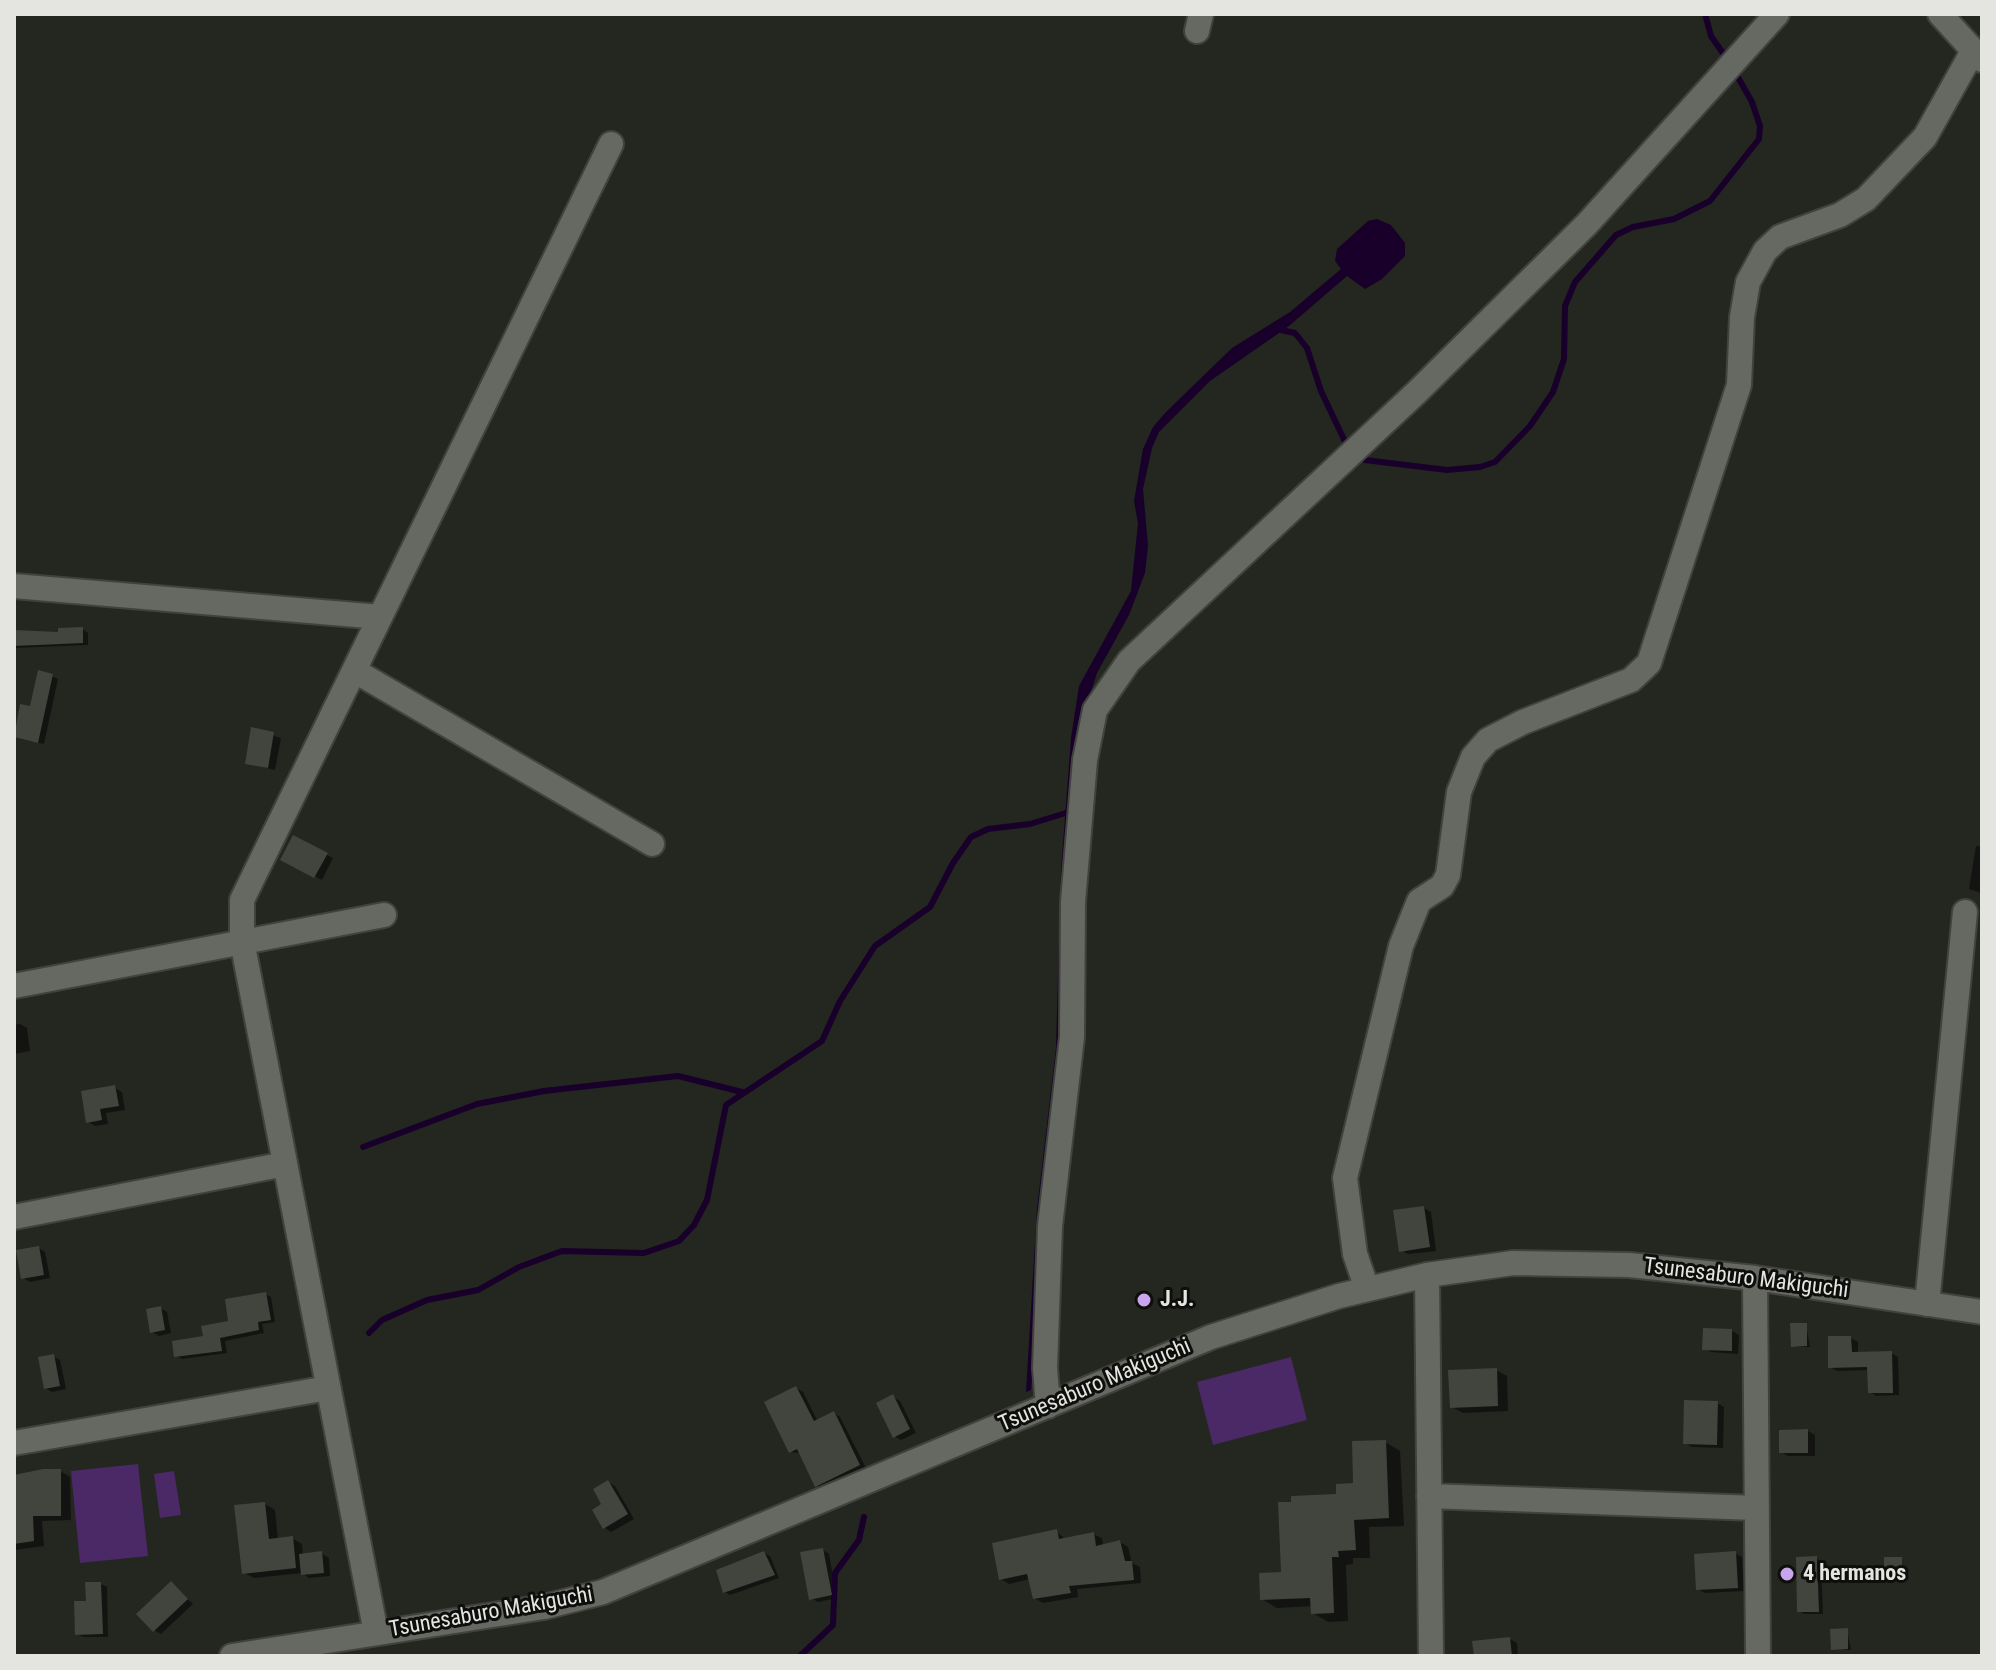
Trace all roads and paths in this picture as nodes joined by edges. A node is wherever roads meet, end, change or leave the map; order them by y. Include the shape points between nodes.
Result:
1 (1777, 14) edge
2 (1940, 14) edge
3 (1978, 56) edge
4 (611, 144) dead end
5 (14, 586) edge
6 (380, 617) junction
7 (355, 671) junction
8 (652, 844) dead end
9 (1965, 912) dead end
10 (384, 915) dead end
11 (242, 941) junction
12 (14, 986) edge
13 (285, 1164) junction
14 (14, 1217) edge
15 (1427, 1275) junction
16 (1755, 1278) junction
17 (1367, 1289) junction
18 (1927, 1304) junction
19 (1982, 1312) edge
20 (328, 1388) junction
21 (1048, 1406) junction
22 (14, 1443) edge
23 (1429, 1496) junction
24 (1756, 1508) junction
25 (376, 1633) junction
26 (307, 1650) edge
27 (232, 1656) edge
28 (1431, 1656) edge
29 (1758, 1656) edge

1 - 21 street via 1587,224 1416,393 1129,661 1095,710 1085,760 1073,902 1072,1037 1050,1226
2 - 3 street
3 - 17 street via 1925,137 1866,199 1840,215 1780,237 1765,251 1748,282 1739,385 1649,663 1606,691 1488,740 1473,757 1459,792 1448,875 1442,886 1419,901 1408,921 1345,1178 1355,1254
4 - 6 street
5 - 6 street
6 - 7 street
7 - 8 street
7 - 11 street via 242,900
9 - 18 street
10 - 11 street
11 - 12 street
11 - 13 street
13 - 14 street
13 - 20 street
15 - 16 street, Tsunesaburo Makiguchi via 1513,1263 1584,1263
15 - 17 street, Tsunesaburo Makiguchi
15 - 23 street
16 - 18 street, Tsunesaburo Makiguchi
16 - 24 street
17 - 21 street, Tsunesaburo Makiguchi via 1211,1337
18 - 19 street, Tsunesaburo Makiguchi
20 - 22 street
20 - 25 street
21 - 25 street, Tsunesaburo Makiguchi via 603,1592 544,1607
23 - 24 street
23 - 28 street
24 - 29 street
25 - 26 street, Tsunesaburo Makiguchi
26 - 27 street, Tsunesaburo Makiguchi

